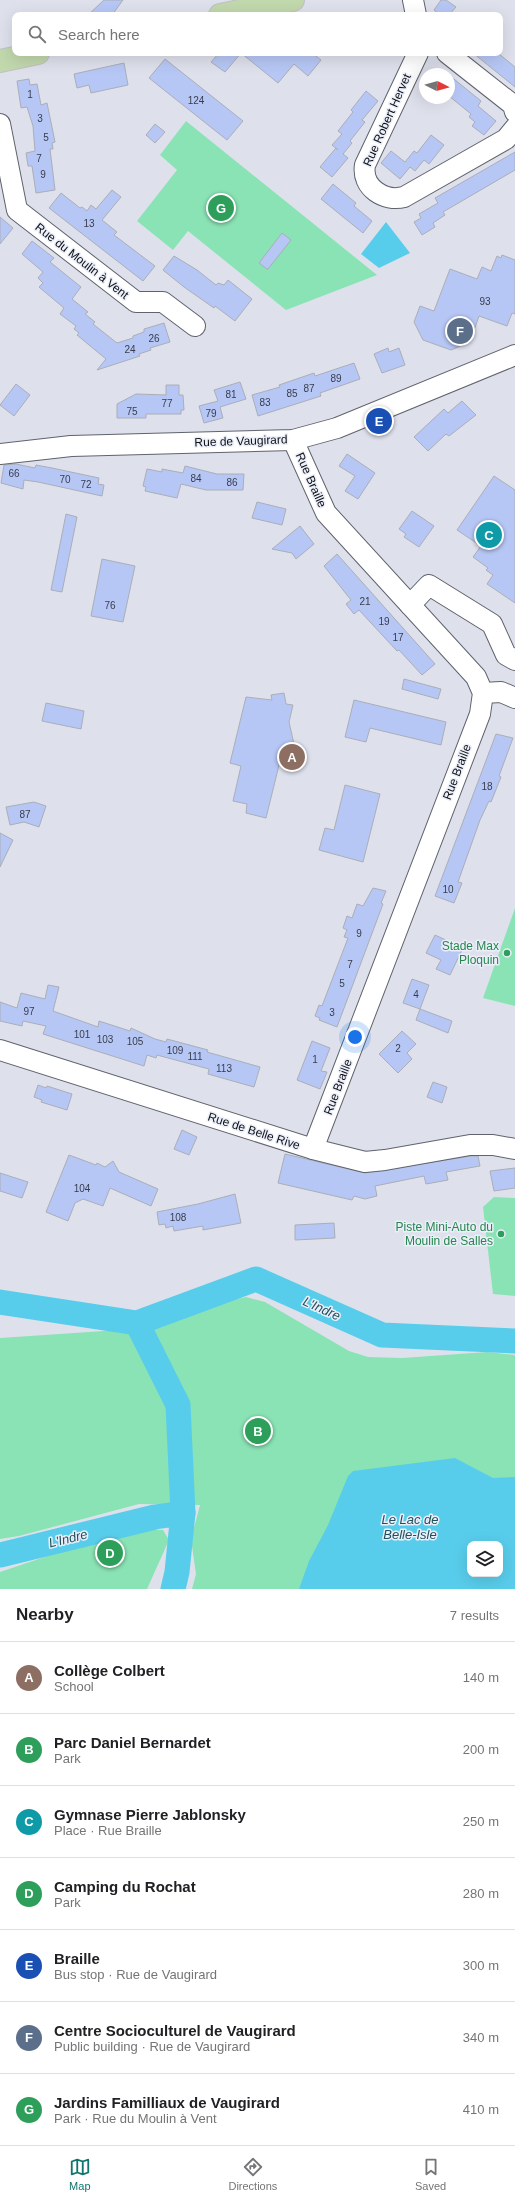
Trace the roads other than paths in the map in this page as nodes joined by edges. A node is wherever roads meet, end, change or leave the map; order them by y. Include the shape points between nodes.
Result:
1 (293, 0) edge
2 (413, 0) edge
3 (266, 2) edge
4 (231, 12) edge
5 (415, 12) edge
6 (24, 56) edge
7 (417, 56) edge
8 (451, 56) edge
9 (0, 61) edge
10 (515, 112) edge
11 (0, 124) edge
12 (515, 128) edge
13 (6, 188) edge
14 (195, 326) dead end
15 (515, 355) edge
16 (293, 440) junction
17 (0, 454) edge
18 (410, 605) junction
19 (515, 660) edge
20 (483, 693) junction
21 (515, 698) edge
22 (0, 1050) edge
23 (313, 1149) junction
24 (515, 1149) edge

1 - 3 main road
2 - 5 street
3 - 4 main road
6 - 9 main road
7 - 12 street, Rue Robert Hervet via 365,165 364,172 368,184 381,195 394,200 404,198 506,139
8 - 10 street via 513,105
11 - 13 street, Rue du Moulin à Vent
13 - 14 street, Rue du Moulin à Vent via 17,210 136,302 163,302
15 - 16 street, Rue de Vaugirard via 337,428
16 - 17 street, Rue de Vaugirard via 71,446
16 - 18 street, Rue Braille via 326,513
18 - 19 street via 429,584 492,624 506,655
18 - 20 street, Rue Braille via 476,677
20 - 21 street via 502,692
20 - 23 street, Rue Braille via 480,714
22 - 23 street, Rue de Belle Rive
23 - 24 street, Rue de Belle Rive via 364,1162 470,1145 493,1145

